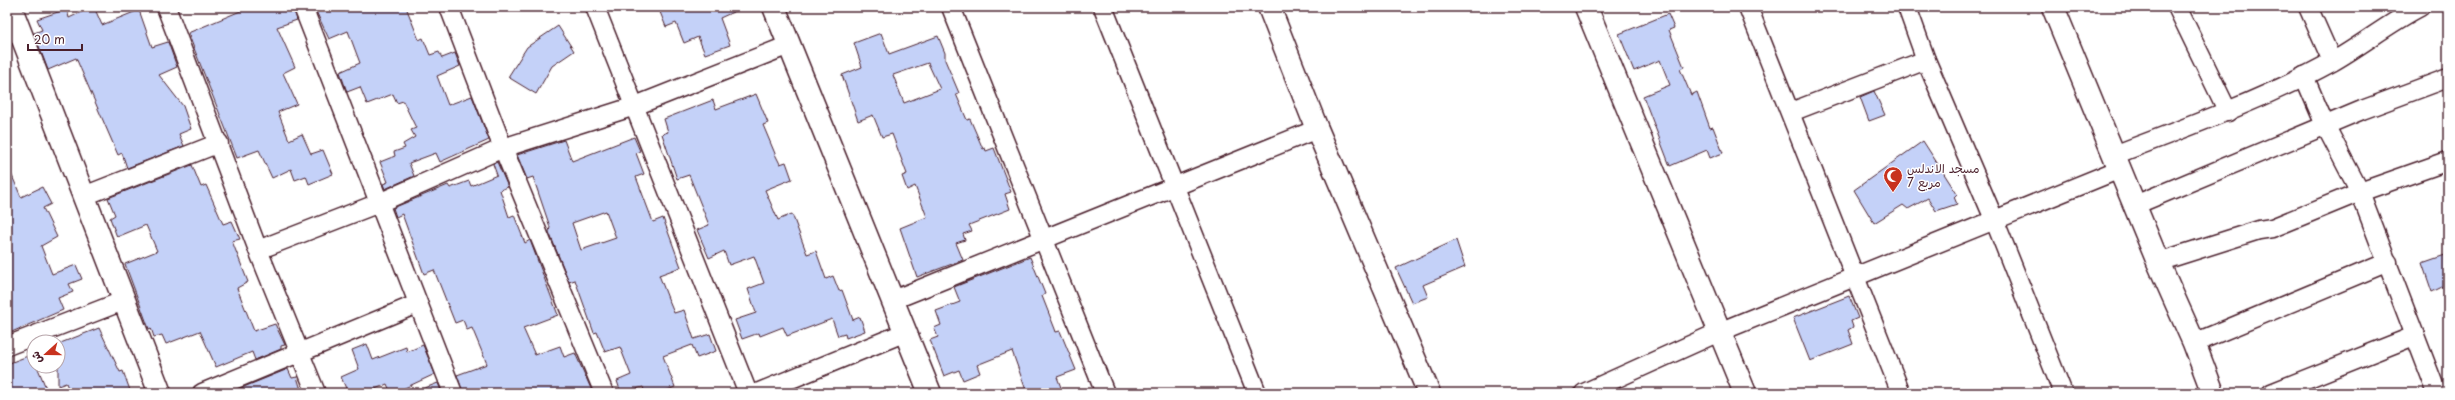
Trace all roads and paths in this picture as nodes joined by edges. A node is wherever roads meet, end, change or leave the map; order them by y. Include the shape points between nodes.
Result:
1 (166, 7) edge
2 (303, 7) edge
3 (450, 7) edge
4 (595, 7) edge
5 (774, 7) edge
6 (951, 7) edge
7 (1103, 7) edge
8 (1269, 7) edge
9 (1586, 7) edge
10 (1748, 7) edge
11 (1907, 7) edge
12 (2053, 7) edge
13 (2177, 7) edge
14 (2308, 7) edge
15 (2420, 7) edge
16 (14, 10) edge
17 (789, 45) junction
18 (1926, 60) junction
19 (2332, 61) junction
20 (2304, 76) junction
21 (2448, 78) edge
22 (635, 106) junction
23 (1791, 112) junction
24 (2228, 112) junction
25 (2325, 125) junction
26 (1317, 130) junction
27 (219, 143) junction
28 (503, 148) junction
29 (2448, 161) edge
30 (2117, 162) junction
31 (1175, 186) junction
32 (2360, 192) junction
33 (84, 196) junction
34 (379, 203) junction
35 (2135, 205) junction
36 (1994, 219) junction
37 (1045, 238) junction
38 (258, 250) junction
39 (2158, 262) junction
40 (2388, 262) junction
41 (1853, 276) junction
42 (123, 300) junction
43 (893, 300) junction
44 (417, 304) junction
45 (906, 332) junction
46 (1719, 332) junction
47 (2414, 336) junction
48 (2194, 343) junction
49 (7, 346) edge
50 (300, 352) junction
51 (160, 393) edge
52 (202, 393) edge
53 (316, 393) edge
54 (453, 393) edge
55 (604, 393) edge
56 (748, 393) edge
57 (757, 393) edge
58 (930, 393) edge
59 (1105, 393) edge
60 (1257, 393) edge
61 (1429, 393) edge
62 (1586, 393) edge
63 (1745, 393) edge
64 (1901, 393) edge
65 (2063, 393) edge
66 (2212, 393) edge
67 (2271, 393) edge
68 (2438, 393) edge

1 - 27 street
2 - 34 street
3 - 28 street
4 - 22 street
5 - 17 street
6 - 37 street
7 - 31 street
8 - 26 street
9 - 46 street
10 - 23 street
11 - 18 street
12 - 30 street
13 - 24 street
14 - 19 street
15 - 19 street
16 - 33 street
17 - 22 street
17 - 43 street
18 - 23 street
18 - 36 street
19 - 20 street
20 - 24 street
20 - 25 street
21 - 25 street
22 - 28 street
22 - 56 street
23 - 41 street
24 - 30 street
25 - 32 street
25 - 35 street
26 - 31 street
26 - 61 street
27 - 33 street
27 - 38 street
28 - 34 street
28 - 55 street
29 - 32 street
30 - 35 street
30 - 36 street
31 - 37 street
31 - 60 street
32 - 39 street via 2272,228
32 - 40 street
33 - 42 street
34 - 38 street
34 - 44 street
35 - 39 street
36 - 41 street
36 - 65 street
37 - 43 street
37 - 59 street
38 - 50 street
39 - 48 street
40 - 47 street
40 - 48 street
41 - 46 street
41 - 64 street
42 - 49 street
42 - 51 street
43 - 45 street
44 - 50 street
44 - 54 street
45 - 57 street
45 - 58 street
46 - 62 street
46 - 63 street
47 - 67 street
47 - 68 street
48 - 66 street
50 - 52 street
50 - 53 street

